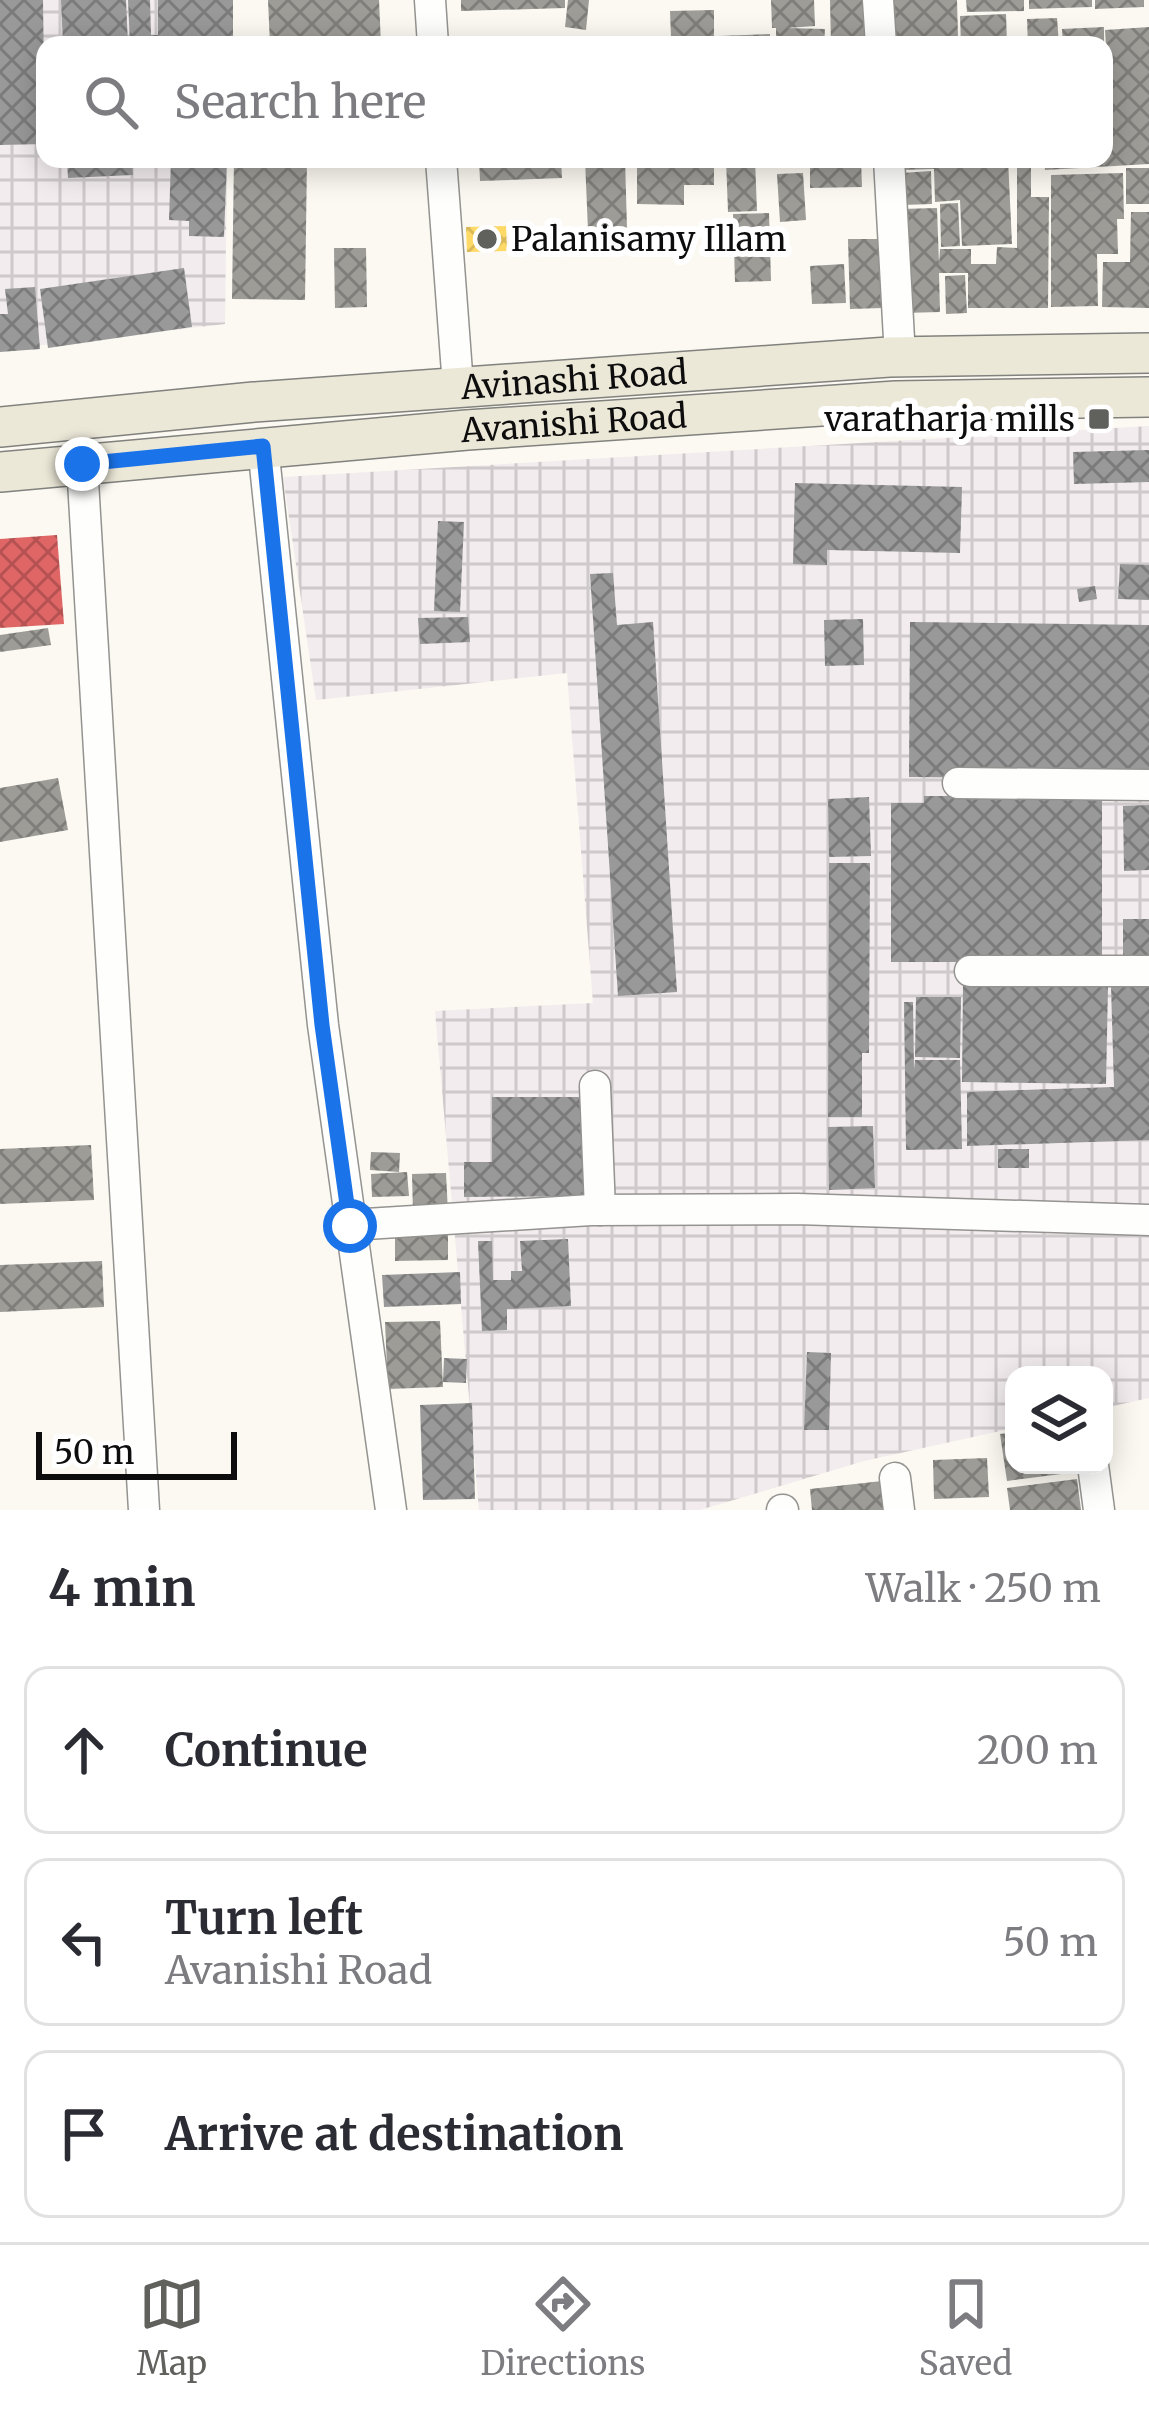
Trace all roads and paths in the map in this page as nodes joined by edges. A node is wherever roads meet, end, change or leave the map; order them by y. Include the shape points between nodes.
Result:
1 (430, 0) edge
2 (878, 0) edge
3 (432, 36) edge
4 (880, 36) edge
5 (443, 168) edge
6 (890, 168) edge
7 (1149, 353) edge
8 (900, 357) junction
9 (458, 386) junction
10 (1149, 397) edge
11 (0, 427) edge
12 (263, 446) junction
13 (82, 464) junction
14 (0, 472) edge
15 (958, 783) dead end
16 (1149, 785) edge
17 (970, 970) dead end
18 (1149, 971) edge
19 (595, 1086) dead end
20 (600, 1210) junction
21 (1149, 1220) edge
22 (350, 1226) junction
23 (1094, 1474) edge
24 (895, 1478) dead end
25 (144, 1510) edge
26 (392, 1510) edge
27 (899, 1510) edge
28 (1099, 1510) edge

1 - 3 street
2 - 4 street
5 - 9 street
6 - 8 street
7 - 8 main road, Avinashi Road
8 - 9 main road, Avinashi Road
9 - 11 main road, Avinashi Road
10 - 12 main road, Avanishi Road via 896,401
12 - 13 main road, Avanishi Road
12 - 22 street
13 - 14 main road, Avanishi Road
13 - 25 street
15 - 16 street
17 - 18 street
19 - 20 street
20 - 21 street
20 - 22 street
22 - 26 street
23 - 28 street
24 - 27 street

